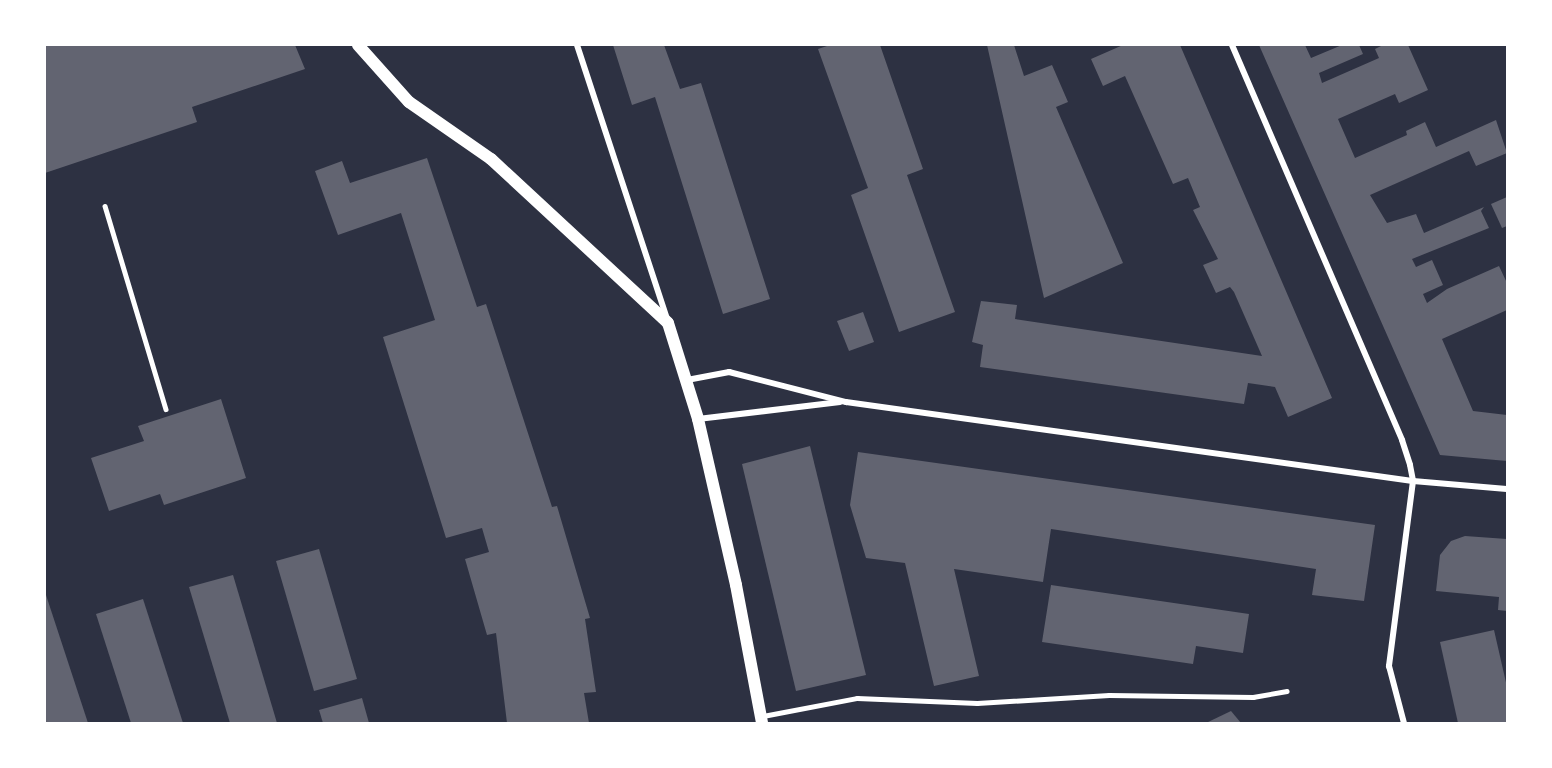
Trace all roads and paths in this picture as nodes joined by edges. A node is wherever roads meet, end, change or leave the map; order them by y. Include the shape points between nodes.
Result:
1 (358, 45) edge
2 (578, 45) edge
3 (1232, 45) edge
4 (105, 206) dead end
5 (668, 323) junction
6 (687, 380) junction
7 (846, 402) junction
8 (166, 409) dead end
9 (698, 419) junction
10 (1413, 481) junction
11 (1507, 489) edge
12 (1286, 691) dead end
13 (761, 720) edge
14 (1404, 723) edge

1 - 5 main road via 409,102 491,159
2 - 5 street
3 - 10 street via 1402,440
4 - 8 lane
5 - 6 main road
6 - 7 street via 729,372
6 - 9 main road
7 - 9 street
7 - 10 street
9 - 13 main road via 736,585
10 - 11 street
10 - 14 street via 1389,666
12 - 13 lane via 1253,697 1109,695 977,704 895,696 857,698

